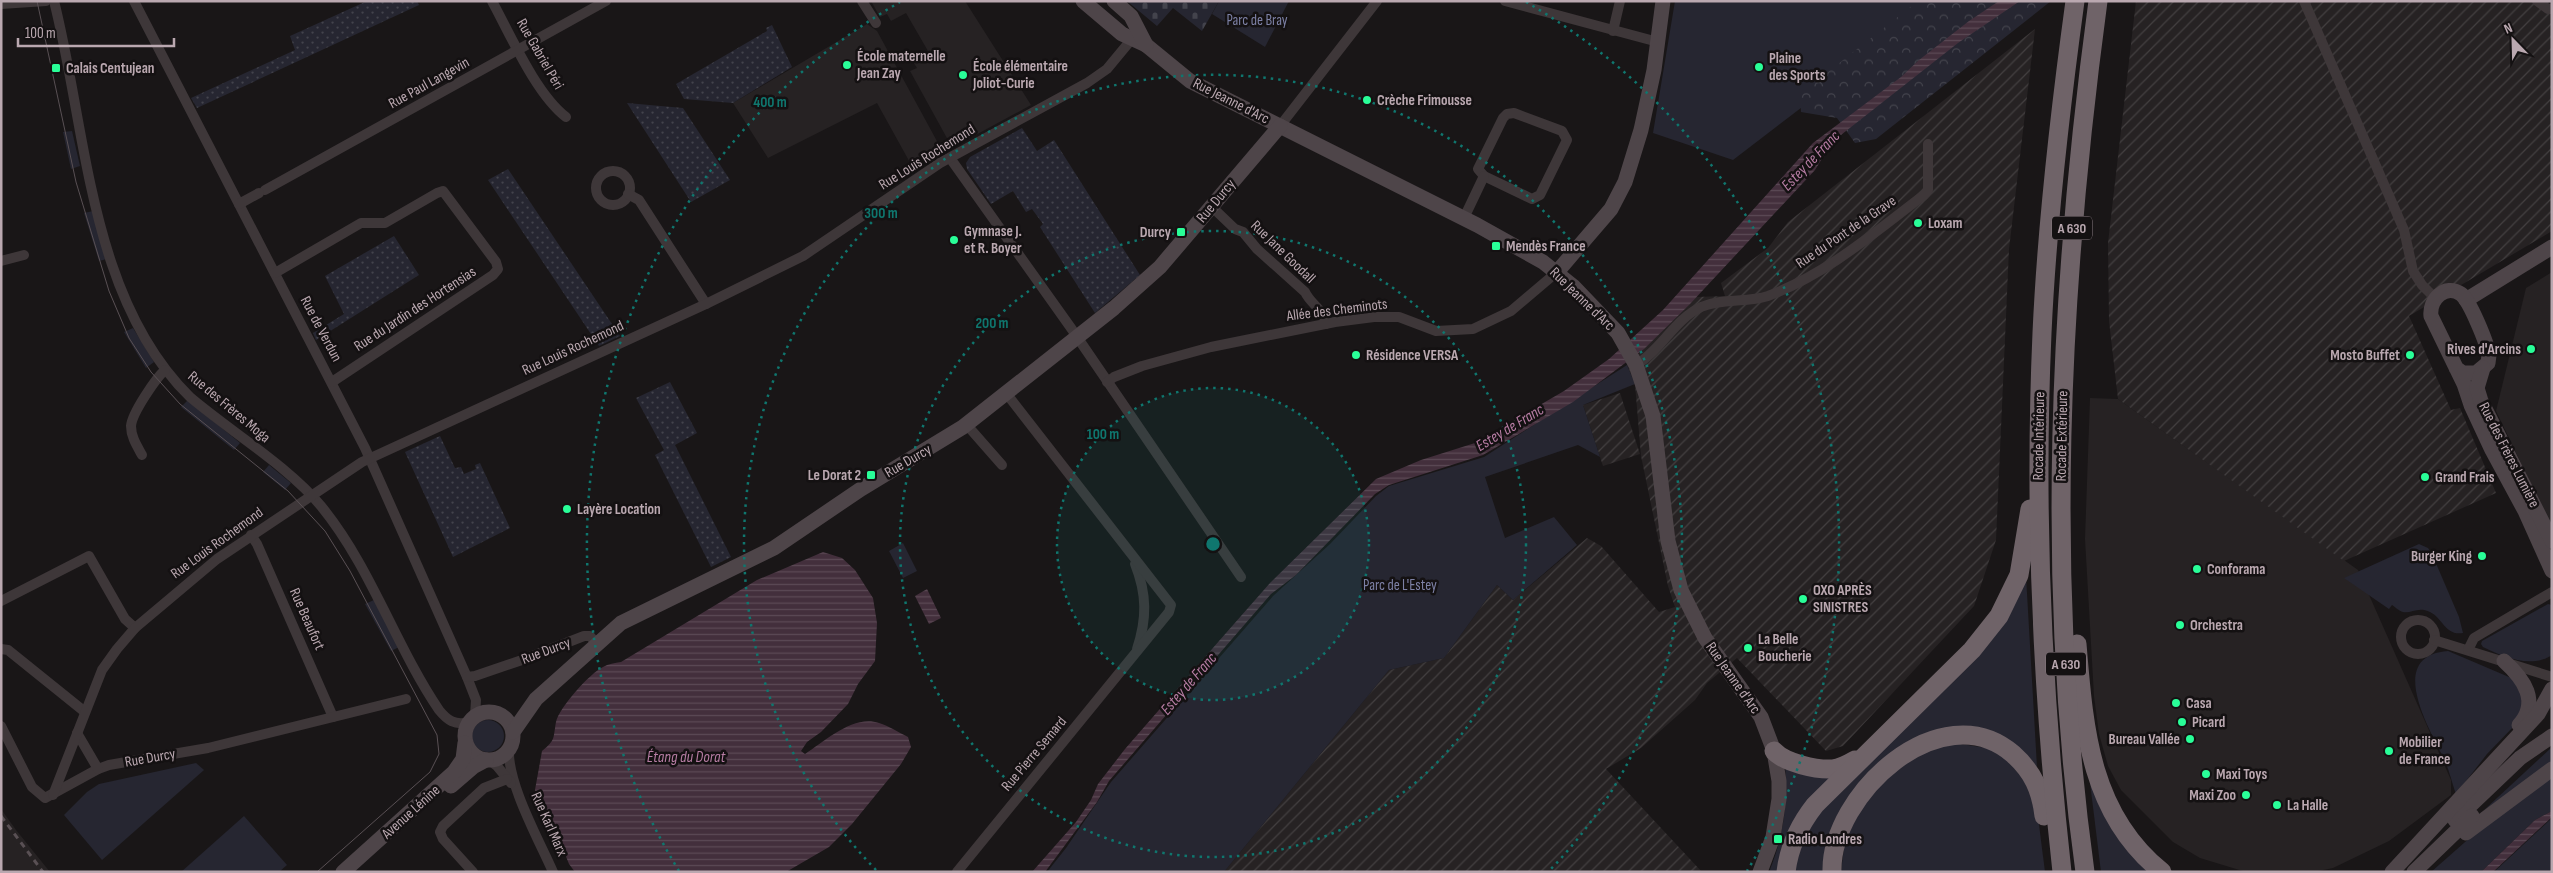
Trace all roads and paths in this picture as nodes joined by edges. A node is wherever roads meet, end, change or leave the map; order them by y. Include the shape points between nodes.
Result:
1 (46, 1) edge
2 (54, 1) edge
3 (134, 1) edge
4 (492, 1) edge
5 (862, 1) edge
6 (1082, 1) edge
7 (1114, 1) edge
8 (1377, 1) edge
9 (1505, 1) edge
10 (1620, 1) edge
11 (1657, 1) edge
12 (1664, 1) edge
13 (2074, 1) edge
14 (2098, 1) edge
15 (2304, 1) edge
16 (2313, 1) edge
17 (2537, 1) edge
18 (602, 2) edge
19 (1, 4) edge
20 (2552, 9) edge
21 (2310, 15) junction
22 (876, 23) dead end
23 (1613, 30) junction
24 (1654, 41) junction
25 (1138, 42) junction
26 (520, 50) junction
27 (566, 118) dead end
28 (1280, 126) junction
29 (1928, 144) dead end
30 (950, 158) junction
31 (1484, 176) junction
32 (628, 194) dead end
33 (239, 204) junction
34 (1212, 207) junction
35 (1464, 218) junction
36 (2552, 247) edge
37 (24, 255) dead end
38 (1, 262) edge
39 (275, 272) junction
40 (1557, 272) junction
41 (2435, 298) junction
42 (2466, 300) junction
43 (706, 304) junction
44 (1326, 324) junction
45 (1078, 338) junction
46 (1634, 362) junction
47 (2456, 368) junction
48 (2483, 368) junction
49 (165, 370) junction
50 (332, 382) junction
51 (1107, 382) junction
52 (1006, 393) junction
53 (966, 424) junction
54 (142, 455) dead end
55 (2061, 456) junction
56 (370, 458) junction
57 (2038, 459) junction
58 (1002, 465) dead end
59 (312, 496) junction
60 (251, 535) junction
61 (2552, 541) edge
62 (1131, 554) junction
63 (2552, 571) edge
64 (1240, 577) dead end
65 (2552, 592) edge
66 (1, 601) edge
67 (134, 628) junction
68 (2434, 640) dead end
69 (597, 644) junction
70 (1, 649) edge
71 (2468, 650) junction
72 (1135, 655) junction
73 (2504, 661) junction
74 (467, 677) junction
75 (2552, 677) edge
76 (2552, 690) edge
77 (406, 699) dead end
78 (536, 699) junction
79 (85, 712) junction
80 (500, 715) junction
81 (333, 717) junction
82 (472, 719) junction
83 (1, 726) edge
84 (513, 732) junction
85 (77, 733) junction
86 (2552, 736) edge
87 (465, 743) junction
88 (2536, 748) junction
89 (509, 749) junction
90 (1774, 751) junction
91 (1866, 753) junction
92 (488, 760) junction
93 (98, 769) junction
94 (2552, 769) edge
95 (507, 779) junction
96 (2477, 782) junction
97 (516, 789) junction
98 (53, 795) junction
99 (2083, 853) junction
100 (343, 872) edge
101 (356, 872) edge
102 (473, 872) edge
103 (554, 872) edge
104 (957, 872) edge
105 (1760, 872) edge
106 (1786, 872) edge
107 (1832, 872) edge
108 (2051, 872) edge
109 (2062, 872) edge
110 (2085, 872) edge
111 (2090, 872) edge
112 (2162, 872) edge
113 (2394, 872) edge
114 (2414, 872) edge
115 (2422, 872) edge

1 - 19 street
2 - 49 street, Rue des Frères Moga via 105,236 132,315
3 - 33 street, Rue de Verdun
4 - 26 street, Rue Gabriel Péri
5 - 22 street
6 - 25 street, Rue Jeanne d'Arc
7 - 25 street, Rue Jeanne d'Arc via 1132,16
8 - 28 street
9 - 23 street
10 - 23 street
11 - 24 street
12 - 24 street
13 - 57 highway, Rocade Intérieure / A 630 via 2048,238
14 - 55 highway, Rocade Extérieure / A 630 via 2071,235
15 - 21 street
16 - 21 street
17 - 20 street
18 - 26 street, Rue Paul Langevin
21 - 41 street via 2397,214 2413,271
23 - 24 street
24 - 40 street via 1645,107 1633,160 1616,201
25 - 28 street, Rue Jeanne d'Arc via 1190,82
25 - 30 street, Rue Louis Rochemond via 1087,84
26 - 27 street, Rue Gabriel Péri via 543,92
26 - 33 street, Rue Paul Langevin
28 - 34 street, Rue Durcy
28 - 35 street, Rue Jeanne d'Arc
29 - 46 street, Rue du Pont de la Grave via 1928,190 1875,233 1821,270 1771,295 1701,307 1648,357
30 - 43 street, Rue Louis Rochemond via 803,256
30 - 45 street
31 - 31 street via 1528,198 1537,198 1567,140 1566,135 1514,113 1507,114 1479,165 1479,172
31 - 35 street
32 - 43 street via 639,200
33 - 39 street, Rue de Verdun
34 - 44 street, Rue Jane Goodall via 1306,292 1325,314
34 - 45 street, Rue Durcy via 1139,287
35 - 40 street, Rue Jeanne d'Arc
36 - 42 street
37 - 38 street
39 - 50 street, Rue de Verdun
39 - 50 street, Rue du Jardin des Hortensias via 361,224 386,223 443,191 496,262 498,269 493,275
40 - 44 street, Allée des Cheminots via 1511,311 1473,329 1436,331 1399,317
40 - 46 street, Rue Jeanne d'Arc via 1601,314 1624,343
41 - 42 street via 2455,291
41 - 47 street, Rue des Frères Lumière via 2431,316
42 - 48 street, Rue des Frères Lumière via 2488,348 2488,363
43 - 56 street, Rue Louis Rochemond
44 - 51 street, Allée des Cheminots via 1211,346 1142,366 1114,376
45 - 51 street
45 - 52 street, Rue Durcy
46 - 90 street, Rue Jeanne d'Arc via 1653,416 1668,541 1681,590 1704,638 1761,717
47 - 48 street via 2469,374
47 - 63 street, Rue des Frères Lumière via 2488,442 2526,511
48 - 61 street, Rue des Frères Lumière via 2477,388 2481,401
49 - 54 street via 156,378 131,423 131,433
49 - 59 street, Rue des Frères Moga via 190,397
50 - 56 street, Rue de Verdun
51 - 64 street
52 - 53 street, Rue Durcy
52 - 62 street, Rue Pierre Semard
53 - 58 street
53 - 69 street, Rue Durcy via 937,445 861,489 790,538 631,617
55 - 99 highway, Rocade Extérieure / A 630 via 2065,648
55 - 112 highway via 2072,549 2077,646 2093,763 2100,788 2121,830
56 - 59 street, Rue Louis Rochemond
56 - 74 street, Rue de Verdun
57 - 91 highway via 2018,576 2000,616 1972,650
57 - 109 highway, Rocade Intérieure / A 630 via 2042,650
59 - 60 street, Rue Louis Rochemond
59 - 82 street, Rue des Frères Moga via 347,541 434,703 448,720 460,724
60 - 67 street, Rue Louis Rochemond via 217,558
60 - 81 street, Rue Beaufort
62 - 72 street, Rue Pierre Semard via 1144,591 1145,606 1145,624
62 - 72 street, Rue Pierre Semard via 1171,605
65 - 71 street via 2474,638
66 - 67 street via 89,556 125,619
67 - 79 street, Rue Louis Rochemond via 102,670
68 - 71 street
69 - 74 street, Rue Durcy via 590,636 584,636
69 - 78 street
70 - 79 street via 8,650
71 - 73 street
72 - 104 street, Rue Pierre Semard
73 - 75 street
73 - 96 street via 2527,687 2529,708 2522,723 2493,754
74 - 82 street, Rue de Verdun via 476,700
76 - 96 street via 2538,714
77 - 81 street, Rue Durcy
78 - 80 street
78 - 84 street
79 - 85 street, Rue Louis Rochemond
80 - 82 street via 489,712
80 - 84 street
81 - 93 street, Rue Durcy via 208,748
82 - 87 street via 465,732
83 - 98 street via 32,787 45,798
84 - 89 street
85 - 93 street
85 - 98 street, Rue Louis Rochemond
86 - 88 street
87 - 92 street via 473,755
87 - 100 street, Avenue Lénine via 463,759 454,772
88 - 113 street via 2520,758 2408,864
88 - 114 street via 2529,762
89 - 92 street via 500,757
89 - 97 street, Rue Karl Marx via 508,759
90 - 91 highway via 1783,758 1834,769
90 - 105 street, Rue Jeanne d'Arc via 1779,800 1773,836
91 - 106 highway via 1808,814 1790,854
92 - 95 street, Rue Karl Marx
92 - 101 street, Avenue Lénine via 473,767
93 - 98 street, Rue Durcy
94 - 115 street
95 - 97 street, Rue Karl Marx
95 - 102 street via 484,788 442,826 443,839
96 - 113 street
97 - 103 street, Rue Karl Marx
99 - 110 highway, Rocade Extérieure / A 630
99 - 111 highway
107 - 108 highway via 1831,858 1838,833 1870,782 1891,763 1917,747 1963,734 2006,748 2032,773 2042,798

